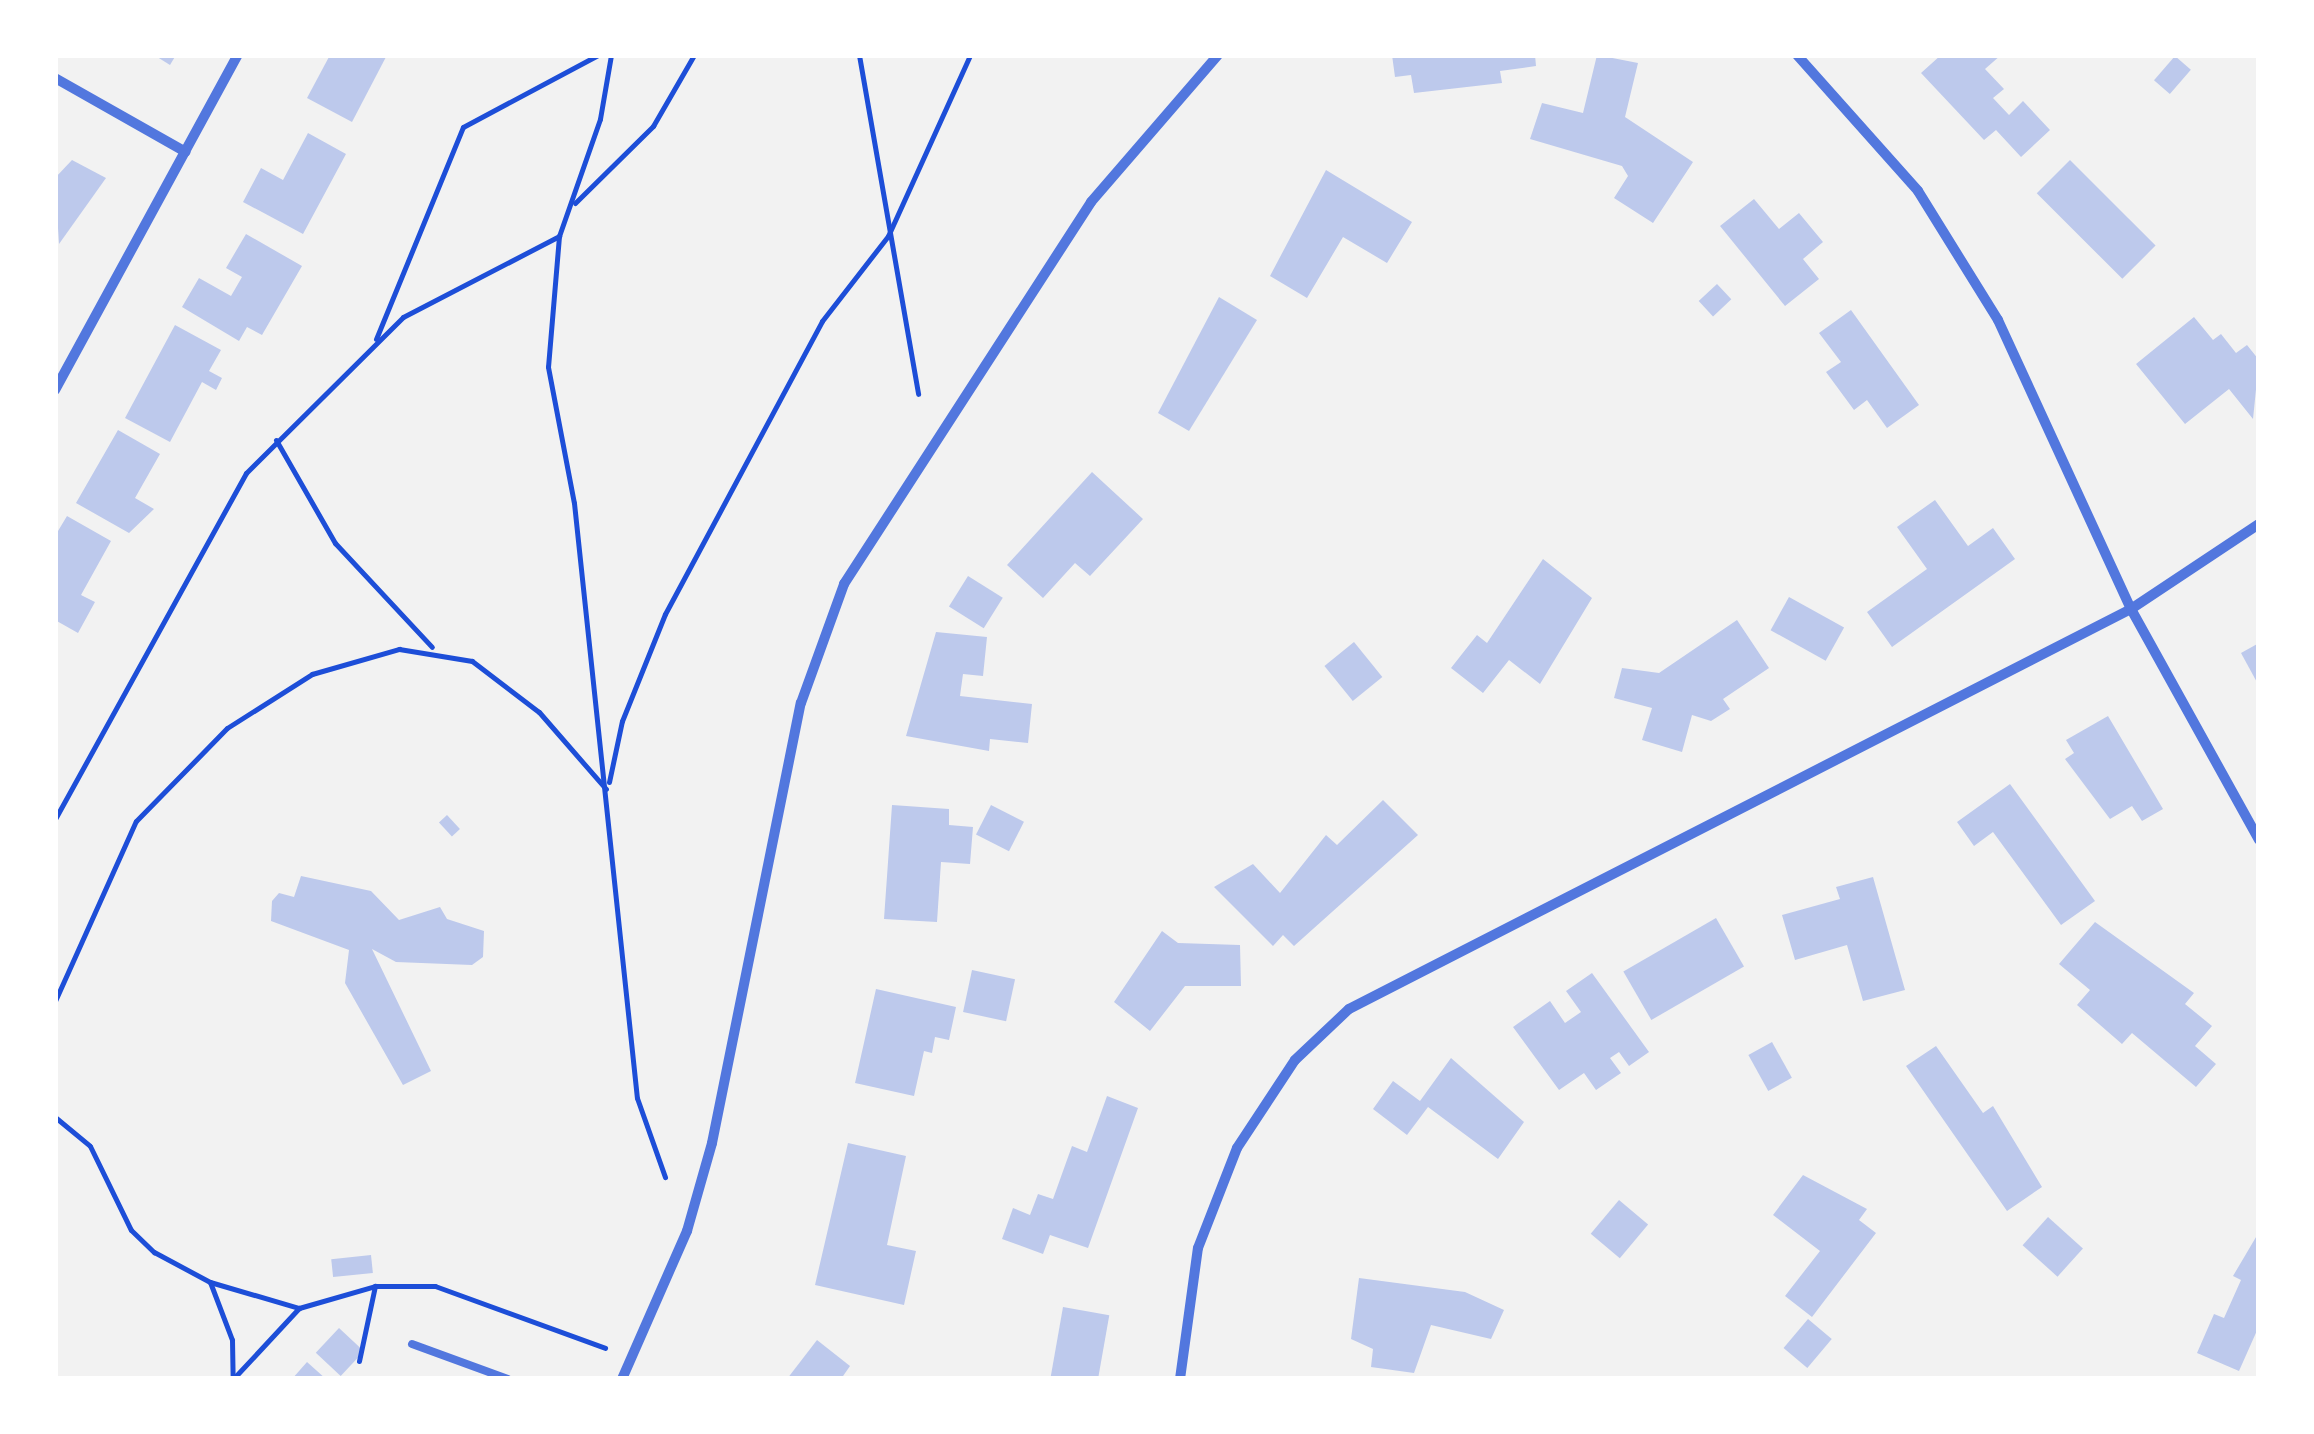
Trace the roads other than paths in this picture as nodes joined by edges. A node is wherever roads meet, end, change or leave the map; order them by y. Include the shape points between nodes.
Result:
1 (238, 55) edge
2 (1218, 55) edge
3 (1797, 55) edge
4 (55, 78) edge
5 (186, 152) junction
6 (55, 390) edge
7 (2259, 524) edge
8 (2132, 609) junction
9 (2259, 840) edge
10 (412, 1344) dead end
11 (508, 1379) edge
12 (622, 1379) edge
13 (1180, 1379) edge

1 - 5 street
2 - 12 street via 1091,202 844,584 802,704 712,1142 687,1231
3 - 8 street via 1952,241 1998,320
4 - 5 street
5 - 6 street
7 - 8 street
8 - 9 street
8 - 13 street via 1349,1009 1295,1060 1237,1148 1198,1248
10 - 11 lane

